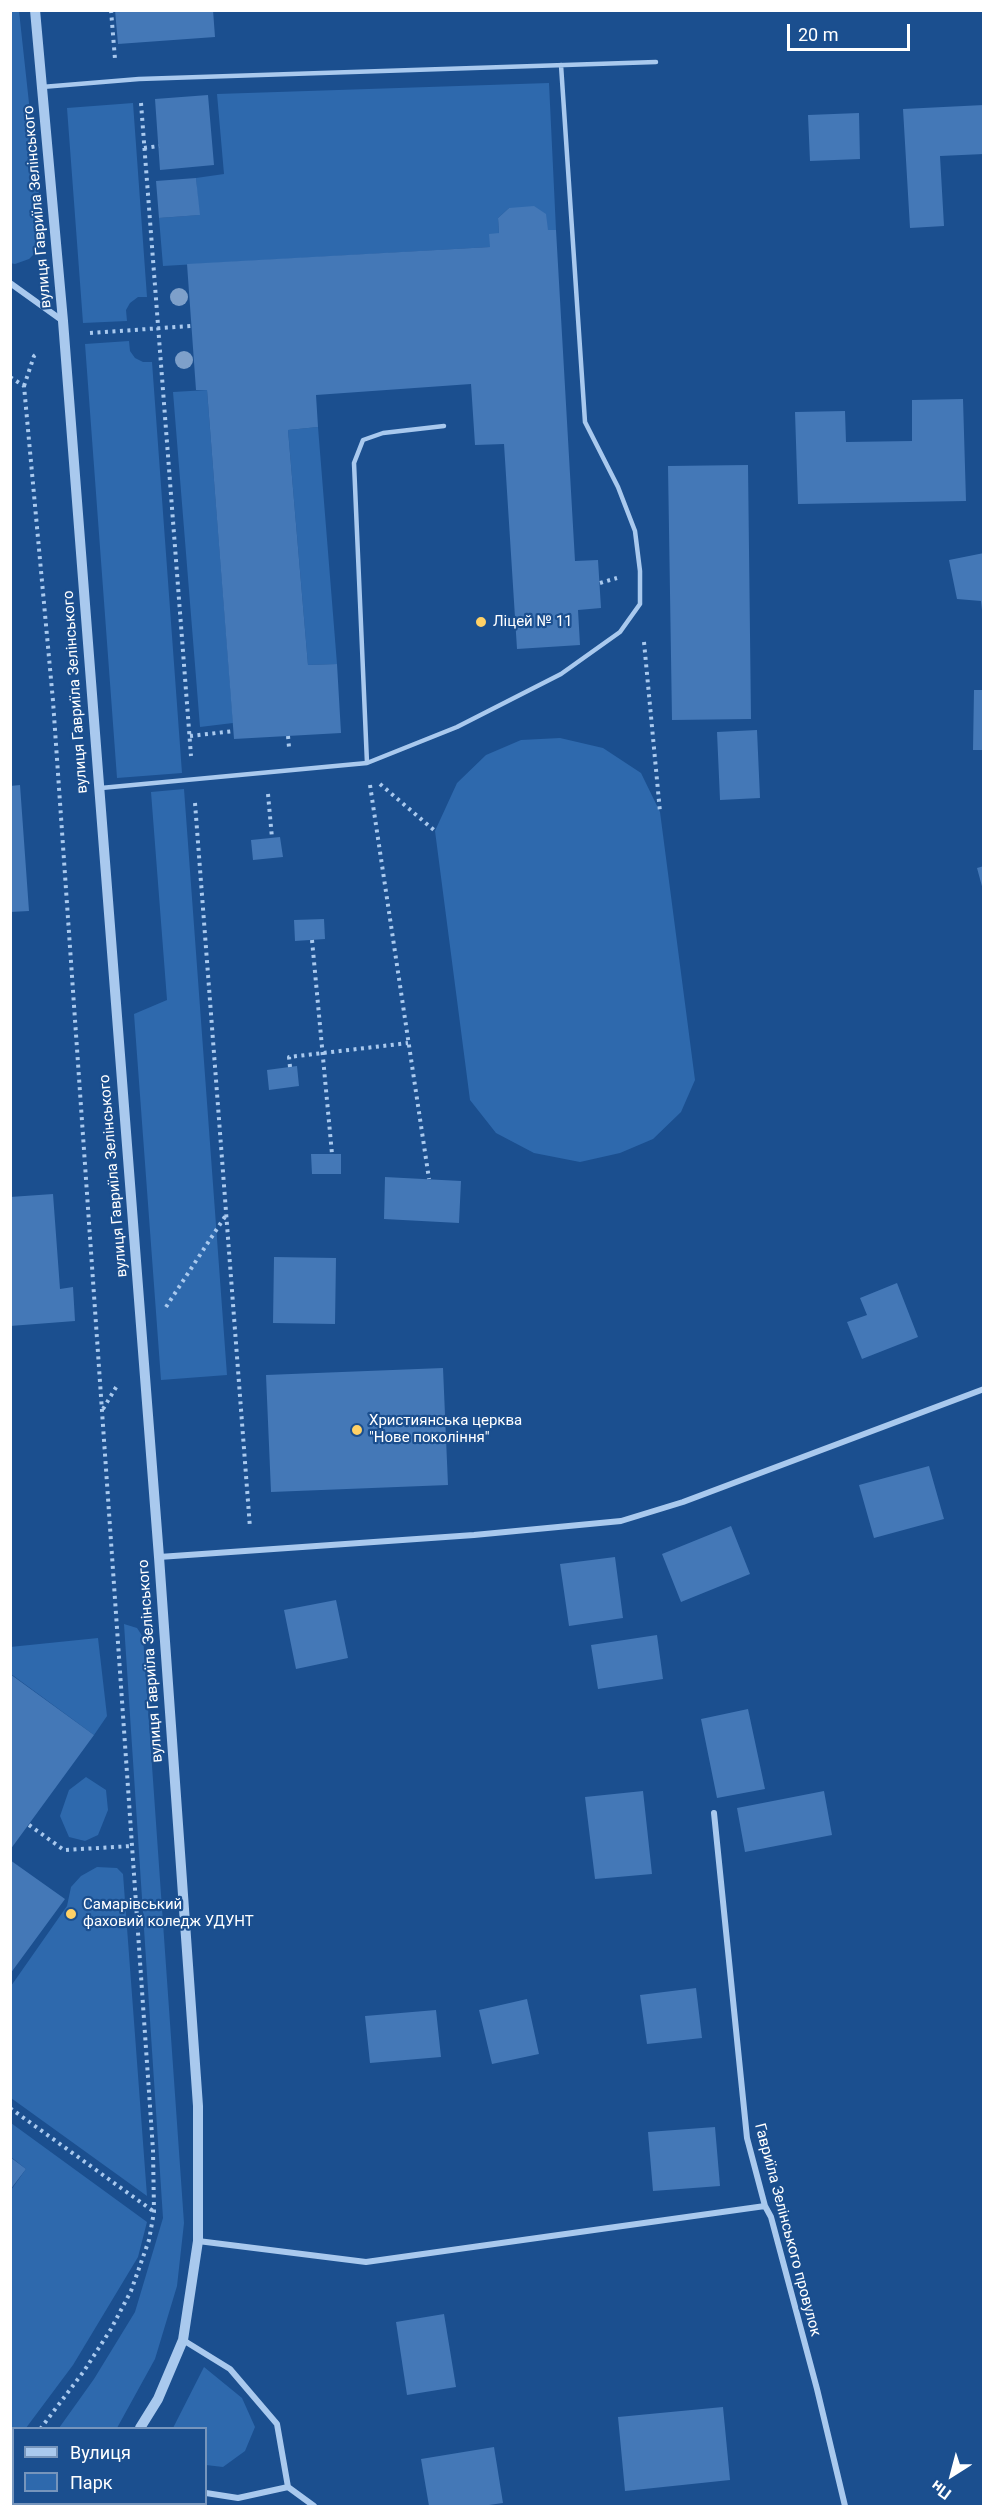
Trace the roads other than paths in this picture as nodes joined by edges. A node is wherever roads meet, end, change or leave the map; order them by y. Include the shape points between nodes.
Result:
1 (35, 10) edge
2 (656, 62) dead end
3 (561, 65) junction
4 (42, 87) junction
5 (10, 283) edge
6 (63, 321) junction
7 (444, 426) dead end
8 (367, 763) junction
9 (98, 788) junction
10 (984, 1389) edge
11 (159, 1557) junction
12 (714, 1813) dead end
13 (765, 2206) junction
14 (198, 2241) junction
15 (183, 2340) junction
16 (141, 2427) edge
17 (288, 2487) junction
18 (207, 2493) edge
19 (314, 2506) edge
20 (845, 2506) edge

1 - 4 street, вулиця Гавриїла Зелінського
2 - 3 lane
3 - 4 lane via 139,79
3 - 8 lane via 585,422 635,531 640,604 620,632 561,674 457,726
4 - 6 street, вулиця Гавриїла Зелінського
5 - 6 street
6 - 9 street, вулиця Гавриїла Зелінського
7 - 8 lane via 383,433 363,440 354,463
8 - 9 lane
9 - 11 street, вулиця Гавриїла Зелінського
10 - 11 street via 683,1502 621,1521
11 - 14 street, вулиця Гавриїла Зелінського via 198,2106
12 - 13 street, Гавриїла Зелінського провулок via 747,2138
13 - 14 street via 366,2262
13 - 20 street, Гавриїла Зелінського провулок via 817,2389
14 - 15 street, вулиця Гавриїла Зелінського
15 - 16 street, вулиця Гавриїла Зелінського via 158,2399
15 - 17 street via 230,2369 277,2424
17 - 18 street via 238,2498
17 - 19 street

